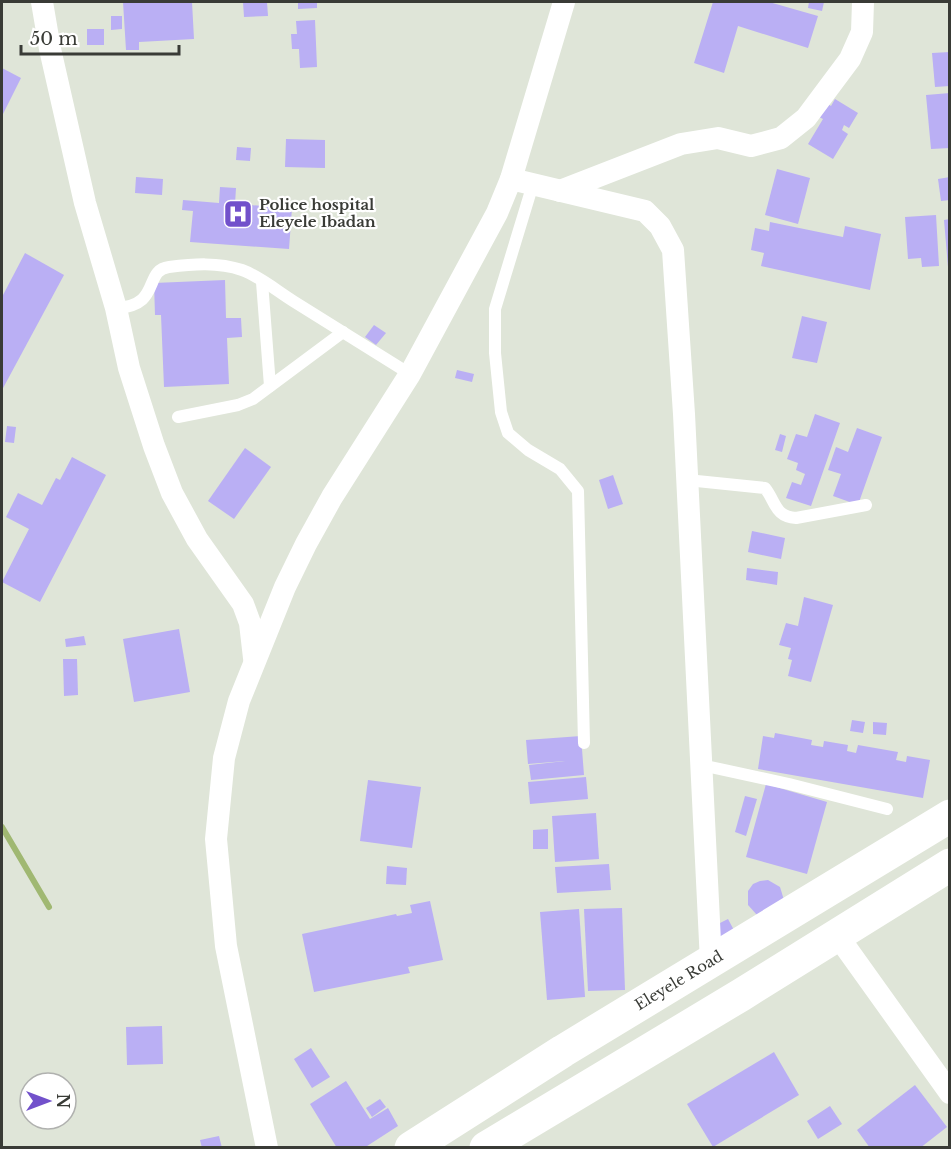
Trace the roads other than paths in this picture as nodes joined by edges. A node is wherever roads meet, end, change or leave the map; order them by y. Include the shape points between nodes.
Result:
1 (42, 2) edge
2 (564, 2) edge
3 (863, 2) edge
4 (522, 182) junction
5 (560, 191) junction
6 (262, 282) junction
7 (116, 308) junction
8 (343, 332) junction
9 (410, 374) junction
10 (270, 386) junction
11 (178, 417) dead end
12 (687, 480) junction
13 (866, 506) dead end
14 (254, 663) junction
15 (584, 742) dead end
16 (700, 765) junction
17 (887, 809) dead end
18 (950, 816) edge
19 (950, 865) edge
20 (837, 935) junction
21 (711, 962) junction
22 (950, 1093) edge
23 (267, 1148) edge
24 (411, 1148) edge
25 (486, 1148) edge

1 - 7 street via 71,143
2 - 4 street
3 - 5 street via 861,32 850,59 806,118 781,138 751,146 718,138 681,144
4 - 5 street
4 - 9 street via 497,213
4 - 15 lane via 495,309 501,412 508,433 560,469 578,491
5 - 12 street via 645,212 660,226 673,250
6 - 7 lane via 243,270 224,266 165,267 155,274 147,296 140,303
6 - 8 lane
6 - 10 lane
7 - 14 street via 129,368 172,493 197,539 243,604 250,623
8 - 9 lane
8 - 10 lane
9 - 14 street via 306,544
10 - 11 lane via 238,405
12 - 13 lane via 765,488 777,510 786,517
12 - 16 street
14 - 23 street via 224,758 216,839 226,946
16 - 17 lane
16 - 21 street
18 - 21 main road, Eleyele Road
19 - 20 main road
20 - 22 street
20 - 25 main road
21 - 24 main road, Eleyele Road

